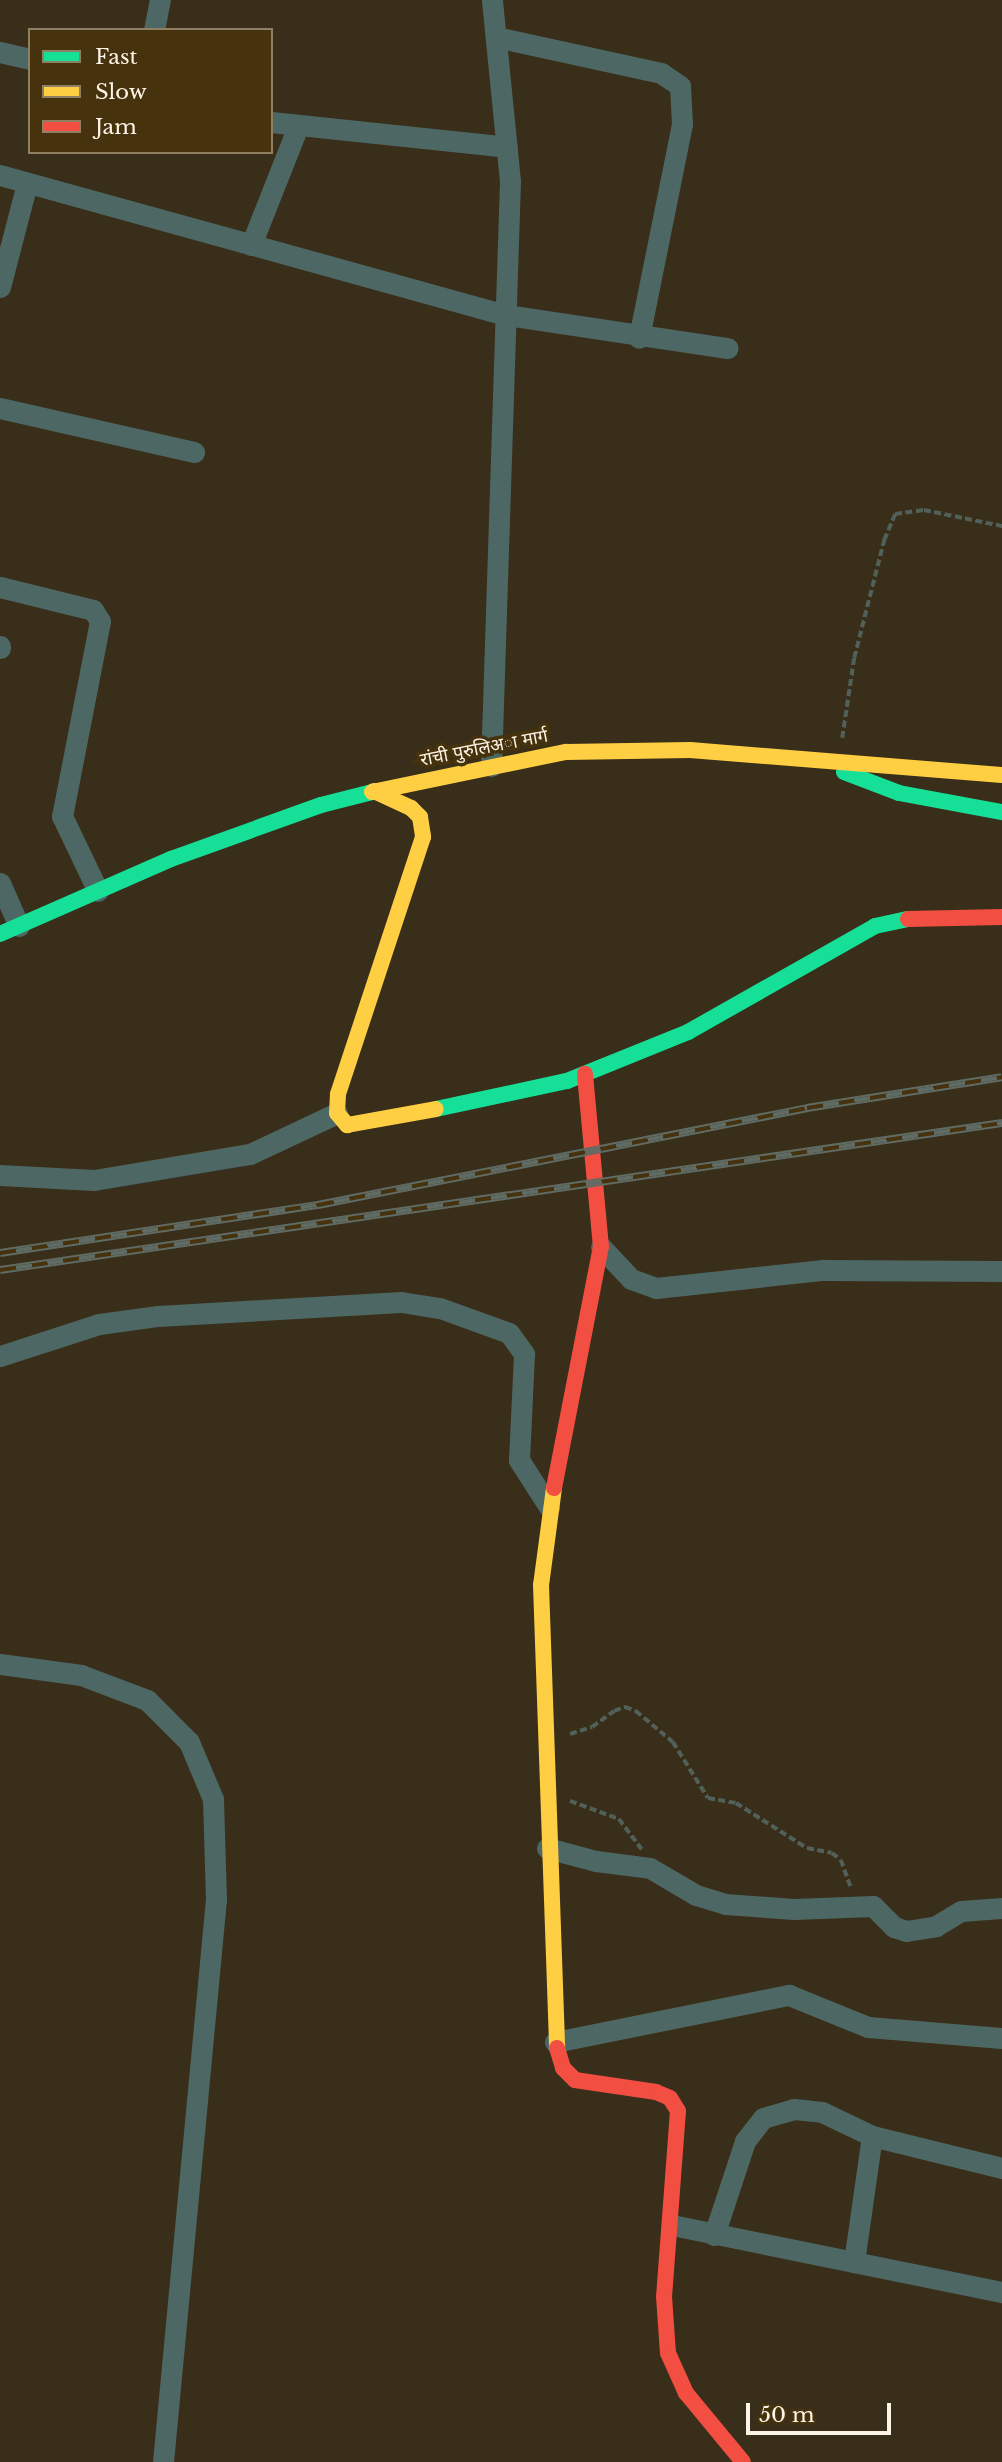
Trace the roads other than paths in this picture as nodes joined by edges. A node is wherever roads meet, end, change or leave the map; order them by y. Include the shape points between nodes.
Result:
1 (160, 0) edge
2 (492, 0) edge
3 (154, 28) edge
4 (496, 37) junction
5 (0, 52) edge
6 (28, 59) edge
7 (273, 122) edge
8 (298, 126) junction
9 (507, 147) junction
10 (0, 176) edge
11 (27, 183) junction
12 (251, 245) junction
13 (0, 286) edge
14 (506, 315) junction
15 (639, 338) junction
16 (728, 348) dead end
17 (0, 408) edge
18 (194, 452) dead end
19 (0, 587) edge
20 (812, 760) junction
21 (491, 766) junction
22 (1002, 775) edge
23 (374, 791) junction
24 (1002, 812) edge
25 (0, 883) edge
26 (98, 891) junction
27 (1002, 917) edge
28 (9, 930) edge
29 (584, 1074) junction
30 (337, 1114) junction
31 (0, 1175) edge
32 (601, 1247) junction
33 (1002, 1271) edge
34 (0, 1356) edge
35 (549, 1507) junction
36 (0, 1664) edge
37 (547, 1848) junction
38 (1000, 1909) edge
39 (1002, 2038) edge
40 (555, 2042) junction
41 (872, 2136) junction
42 (1002, 2168) edge
43 (672, 2225) junction
44 (714, 2235) junction
45 (854, 2262) junction
46 (1002, 2292) edge
47 (163, 2462) edge
48 (743, 2462) edge

1 - 3 street
2 - 4 street
4 - 9 street
4 - 15 street via 661,73 680,86 682,124
5 - 6 street
7 - 8 street
8 - 9 street
8 - 12 street
9 - 14 street
10 - 11 street
11 - 12 street
11 - 13 street
12 - 14 street
14 - 15 street
14 - 21 street
15 - 16 street
17 - 18 street
19 - 26 street via 93,610 100,621 62,816
20 - 21 street, रांची पुरुलिअा मार्ग via 605,748
20 - 22 street, रांची पुरुलिअा मार्ग
20 - 24 street via 899,793
21 - 23 street, रांची पुरुलिअा मार्ग
23 - 26 street, रांची पुरुलिअा मार्ग via 321,805
23 - 30 street via 411,808 419,817 423,837 338,1094
25 - 28 street
26 - 28 street, रांची पुरुलिअा मार्ग
27 - 29 street via 918,917 874,926 688,1032
29 - 30 street via 367,1124 347,1125
29 - 32 street
30 - 31 street via 250,1154 94,1181
32 - 33 street via 631,1279 656,1288 823,1270
32 - 35 street
34 - 35 street via 86,1327 158,1316 401,1302 440,1308 509,1334 524,1354 519,1460
35 - 37 street via 539,1637
36 - 47 street via 81,1675 147,1700 190,1742 214,1799 216,1899
37 - 38 street via 650,1868 696,1895 725,1904 794,1909 873,1906 894,1927 906,1931 936,1926 961,1911
37 - 40 street
39 - 40 street via 868,2027 789,1995
40 - 43 street via 563,2068 575,2080 670,2098 678,2111
41 - 42 street
41 - 44 street via 809,2108 763,2118 745,2141
41 - 45 street
43 - 44 street
43 - 48 street via 664,2322 674,2375
44 - 45 street
45 - 46 street

